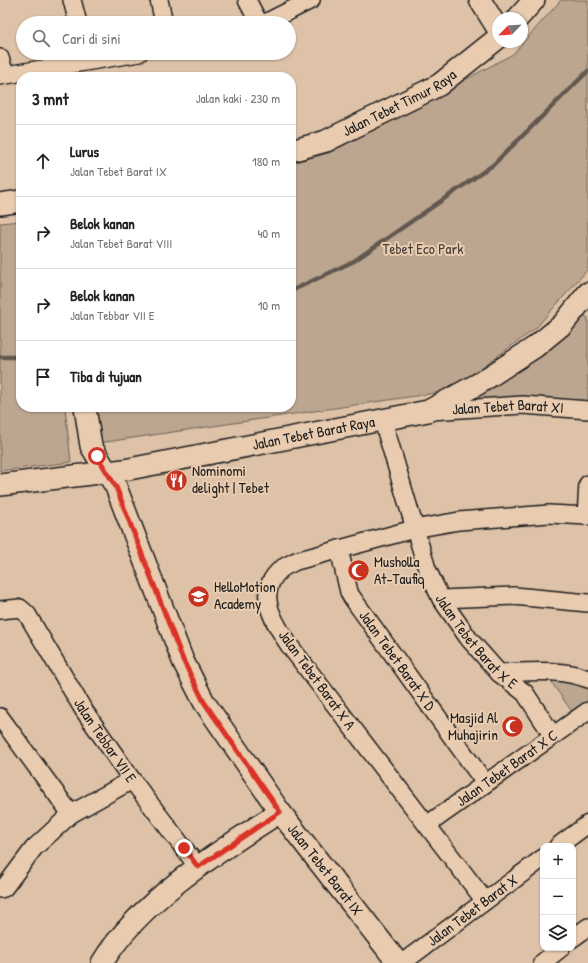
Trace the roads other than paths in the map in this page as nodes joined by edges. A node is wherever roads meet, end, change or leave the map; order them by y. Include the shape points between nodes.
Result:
1 (72, 0) edge
2 (158, 0) edge
3 (247, 0) edge
4 (310, 0) edge
5 (480, 0) edge
6 (534, 0) edge
7 (523, 12) edge
8 (76, 16) edge
9 (162, 16) edge
10 (255, 16) edge
11 (279, 16) edge
12 (492, 19) edge
13 (492, 43) edge
14 (0, 58) edge
15 (74, 60) edge
16 (20, 72) edge
17 (16, 73) edge
18 (2, 76) edge
19 (296, 150) edge
20 (16, 202) edge
21 (0, 204) edge
22 (585, 301) edge
23 (588, 410) edge
24 (428, 411) junction
25 (86, 412) edge
26 (383, 421) junction
27 (108, 472) junction
28 (588, 484) edge
29 (0, 485) edge
30 (587, 516) edge
31 (414, 529) junction
32 (340, 549) junction
33 (442, 599) junction
34 (588, 603) edge
35 (0, 610) edge
36 (499, 673) junction
37 (588, 679) edge
38 (588, 711) edge
39 (0, 717) edge
40 (553, 736) junction
41 (132, 780) junction
42 (485, 783) junction
43 (280, 812) junction
44 (71, 814) junction
45 (588, 824) edge
46 (427, 826) junction
47 (562, 843) edge
48 (540, 860) edge
49 (198, 867) junction
50 (0, 889) edge
51 (485, 901) junction
52 (588, 927) edge
53 (576, 936) edge
54 (557, 951) edge
55 (107, 961) edge
56 (398, 963) edge
57 (402, 963) edge
58 (542, 963) edge

1 - 8 street
2 - 9 street
3 - 10 street
4 - 11 street
5 - 12 street
6 - 7 street
13 - 19 street, Jalan Tebet Timur Raya via 438,85 326,142
14 - 18 street
15 - 16 street
17 - 18 street
20 - 21 street
22 - 24 street, Jalan Tebet Barat Raya via 563,324 535,347 478,384
23 - 24 street, Jalan Tebet Barat XI via 522,404
24 - 26 street, Jalan Tebet Barat Raya
25 - 27 street, Jalan Tebet Barat IX via 91,446
26 - 27 street, Jalan Tebet Barat Raya
26 - 31 street, Jalan Tebet Barat X E
27 - 29 street, Jalan Tebet Barat Raya
27 - 43 street, Jalan Tebet Barat IX via 183,660 204,702
28 - 30 street
30 - 31 street, Jalan Tebet Barat X A via 549,514 500,517
31 - 32 street, Jalan Tebet Barat X A
31 - 33 street, Jalan Tebet Barat X E via 427,569
32 - 42 street, Jalan Tebet Barat X D via 351,596
32 - 46 street, Jalan Tebet Barat X A via 313,555 280,570 267,595 269,609 289,645
33 - 34 street via 514,596
33 - 36 street, Jalan Tebet Barat X E via 469,639
35 - 41 street, Jalan Tebbar VII E via 20,608 27,614 83,709
36 - 37 street via 544,671
36 - 40 street, Jalan Tebet Barat X E via 525,693
38 - 40 street, Jalan Tebet Barat X C
39 - 44 street
40 - 42 street, Jalan Tebet Barat X C
41 - 44 street
41 - 49 street, Jalan Tebbar VII E
42 - 46 street, Jalan Tebet Barat X C
43 - 49 street
43 - 56 street, Jalan Tebet Barat IX
44 - 50 street via 34,848 4,888
45 - 47 street
46 - 51 street, Jalan Tebet Barat X A
48 - 51 street, Jalan Tebet Barat X
49 - 55 street via 153,902 128,928
51 - 57 street, Jalan Tebet Barat X
52 - 53 street
54 - 58 street

